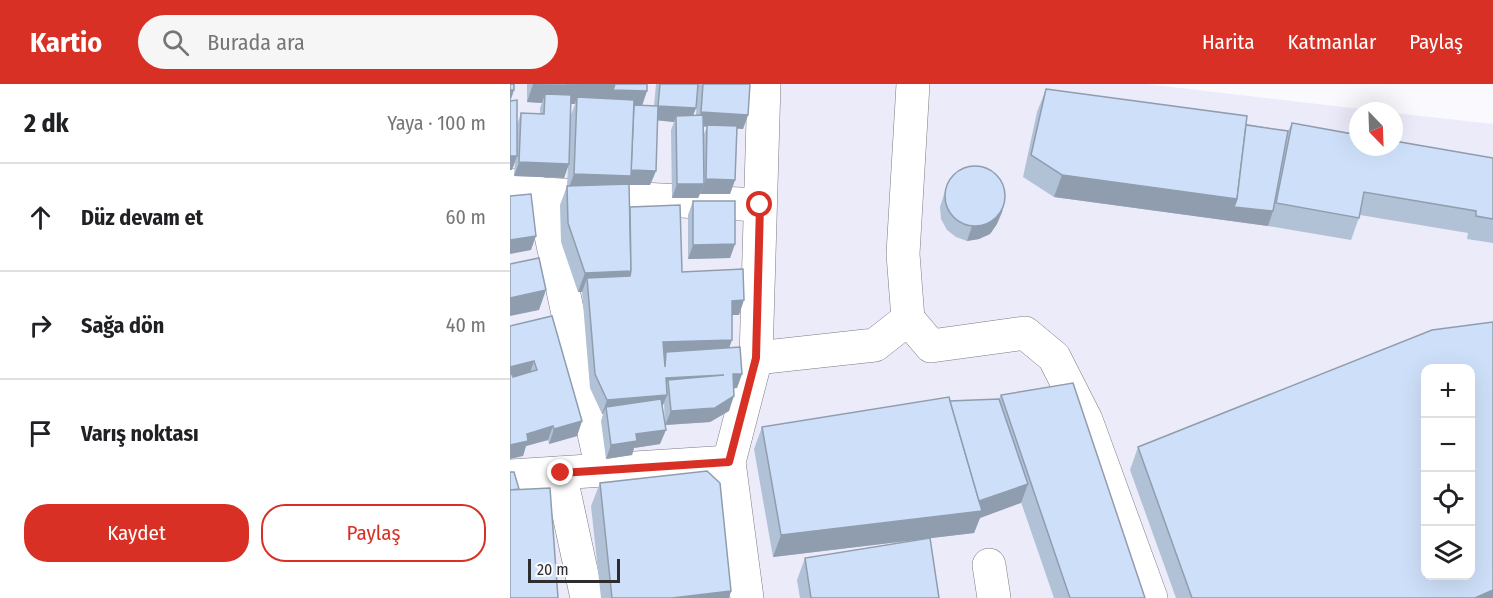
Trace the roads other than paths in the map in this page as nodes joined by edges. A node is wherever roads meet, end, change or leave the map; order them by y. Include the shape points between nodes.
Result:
1 (764, 84) edge
2 (913, 84) edge
3 (510, 185) edge
4 (542, 194) junction
5 (760, 205) junction
6 (908, 319) junction
7 (756, 358) junction
8 (729, 462) junction
9 (602, 470) junction
10 (561, 473) junction
11 (510, 476) edge
12 (989, 565) dead end
13 (587, 598) edge
14 (747, 598) edge
15 (994, 598) edge
16 (1151, 598) edge

1 - 5 street
2 - 6 street via 903,254
3 - 4 street
4 - 5 street
4 - 9 street
5 - 7 street
6 - 7 street via 875,345
6 - 16 street via 931,346 1025,333 1054,357 1086,420
7 - 8 street
8 - 9 street
8 - 14 street
9 - 10 street
10 - 11 street
10 - 13 street
12 - 15 street

